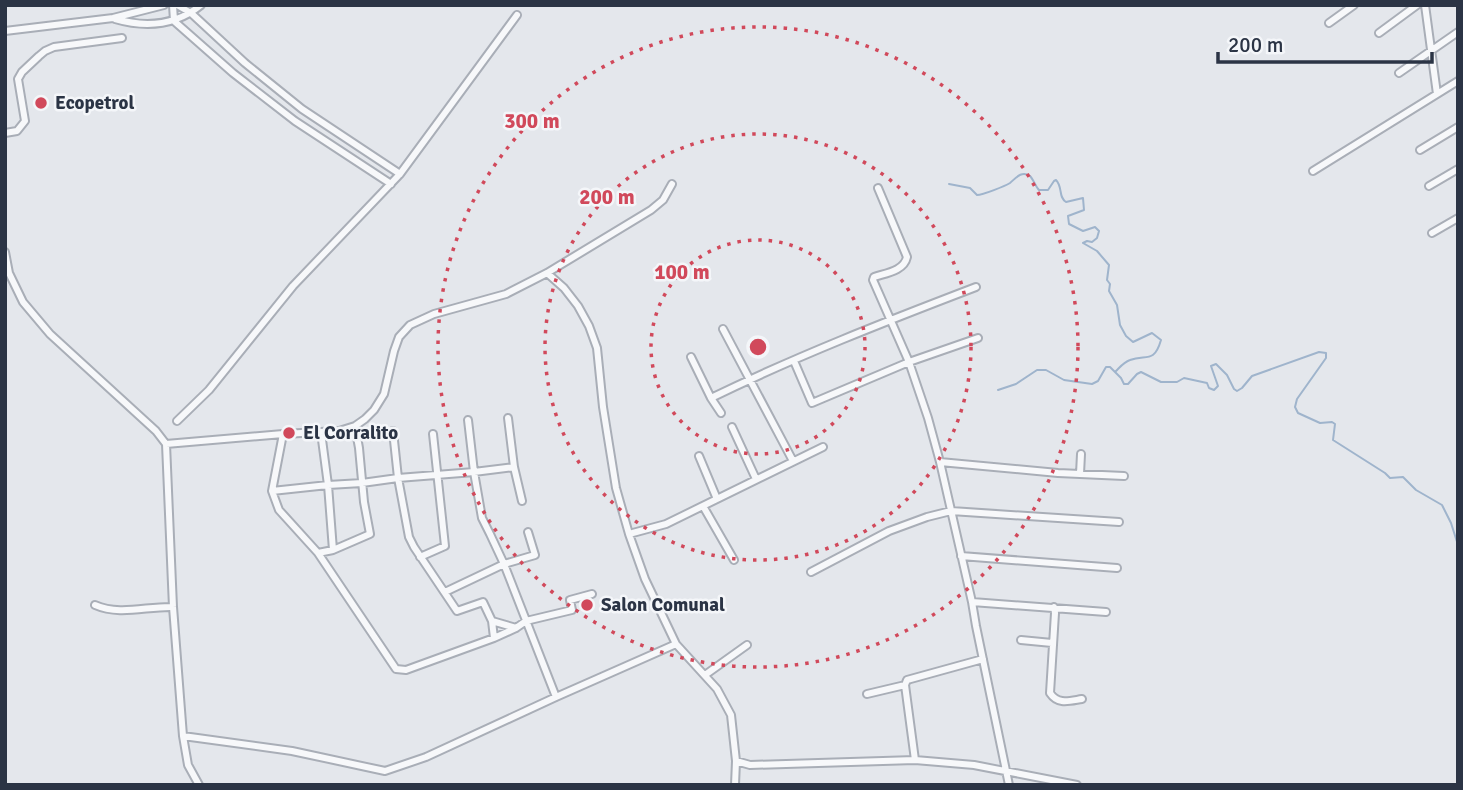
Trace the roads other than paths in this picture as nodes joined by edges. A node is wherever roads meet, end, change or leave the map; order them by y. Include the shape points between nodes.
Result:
1 (164, 5) edge
2 (175, 5) edge
3 (201, 5) edge
4 (1354, 5) edge
5 (1418, 5) edge
6 (1425, 5) edge
7 (191, 13) junction
8 (517, 15) dead end
9 (113, 18) junction
10 (174, 21) junction
11 (1329, 23) dead end
12 (6, 31) edge
13 (1458, 32) edge
14 (1379, 33) dead end
15 (122, 38) dead end
16 (5, 39) edge
17 (1431, 49) junction
18 (1399, 73) dead end
19 (1458, 81) edge
20 (1437, 94) junction
21 (302, 109) junction
22 (295, 121) junction
23 (1458, 127) edge
24 (5, 133) edge
25 (1420, 150) dead end
26 (1458, 169) edge
27 (1313, 171) dead end
28 (400, 174) junction
29 (391, 184) junction
30 (672, 184) dead end
31 (1429, 186) dead end
32 (878, 188) dead end
33 (1458, 218) edge
34 (1432, 233) dead end
35 (5, 252) edge
36 (547, 273) junction
37 (976, 287) dead end
38 (890, 320) junction
39 (723, 329) dead end
40 (978, 338) dead end
41 (691, 357) dead end
42 (794, 361) junction
43 (909, 362) junction
44 (749, 379) junction
45 (711, 398) junction
46 (721, 413) dead end
47 (508, 418) dead end
48 (468, 420) dead end
49 (177, 421) dead end
50 (355, 426) junction
51 (732, 427) dead end
52 (393, 431) dead end
53 (321, 432) junction
54 (283, 434) junction
55 (433, 434) dead end
56 (166, 444) junction
57 (823, 447) dead end
58 (1081, 454) dead end
59 (699, 456) dead end
60 (793, 461) junction
61 (940, 462) junction
62 (514, 467) junction
63 (474, 472) junction
64 (1080, 474) junction
65 (436, 475) junction
66 (1124, 476) dead end
67 (398, 478) junction
68 (756, 479) junction
69 (362, 483) junction
70 (328, 485) junction
71 (272, 491) junction
72 (717, 499) junction
73 (522, 501) dead end
74 (704, 506) junction
75 (951, 511) junction
76 (1119, 522) dead end
77 (528, 532) dead end
78 (629, 534) junction
79 (333, 550) junction
80 (318, 553) junction
81 (961, 556) junction
82 (420, 557) junction
83 (734, 560) dead end
84 (504, 564) junction
85 (1117, 568) dead end
86 (811, 572) dead end
87 (444, 592) junction
88 (592, 594) dead end
89 (972, 601) junction
90 (95, 605) dead end
91 (173, 607) junction
92 (1054, 607) junction
93 (1106, 612) dead end
94 (492, 621) junction
95 (526, 621) junction
96 (516, 628) junction
97 (494, 638) junction
98 (1021, 640) dead end
99 (1052, 643) junction
100 (676, 644) junction
101 (747, 645) dead end
102 (983, 660) junction
103 (705, 675) junction
104 (905, 685) junction
105 (867, 694) dead end
106 (556, 697) junction
107 (1082, 699) dead end
108 (183, 736) junction
109 (915, 760) junction
110 (736, 761) junction
111 (1006, 770) junction
112 (200, 785) edge
113 (735, 785) edge
114 (1009, 785) edge
115 (1077, 785) edge

1 - 9 street
2 - 7 street
2 - 10 street
3 - 7 street
4 - 11 street
5 - 14 street
6 - 17 street
7 - 10 street
7 - 21 street
8 - 28 street
9 - 10 street via 133,24
9 - 12 street
10 - 22 street
12 - 16 street
13 - 17 street
15 - 24 street via 45,51 18,79 25,121 17,131
17 - 18 street
17 - 20 street
19 - 20 street
20 - 27 street
21 - 22 street
21 - 28 street
22 - 29 street
23 - 25 street
26 - 31 street
28 - 29 street
29 - 49 street via 293,286 209,390
30 - 36 street via 651,211
32 - 38 street via 907,257 899,268 873,280
33 - 34 street
35 - 56 street via 23,302 50,334
36 - 50 street via 506,294 410,325 394,351 384,394
36 - 78 street via 578,306 597,348 616,488
37 - 38 street
38 - 42 street
38 - 43 street
39 - 44 street
40 - 43 street
41 - 45 street
42 - 43 street via 812,403
42 - 44 street
43 - 61 street
44 - 45 street
44 - 60 street
45 - 46 street
47 - 62 street
48 - 63 street
50 - 53 street
50 - 69 street
51 - 68 street
52 - 67 street
53 - 54 street
53 - 70 street
54 - 56 street
54 - 71 street
55 - 65 street
56 - 91 street
57 - 60 street
58 - 64 street
59 - 72 street
60 - 68 street
61 - 64 street
61 - 75 street
62 - 63 street
62 - 73 street
63 - 65 street
63 - 84 street via 481,518
64 - 66 street
65 - 67 street
65 - 82 street via 445,546
67 - 69 street
67 - 82 street via 409,537
68 - 72 street
69 - 70 street
69 - 79 street via 370,534
70 - 71 street
70 - 79 street
71 - 80 street via 279,510
72 - 74 street
74 - 78 street via 666,524
74 - 83 street
75 - 76 street
75 - 81 street
75 - 86 street via 889,531
77 - 84 street via 535,555
78 - 100 street
79 - 80 street
80 - 97 street via 396,669 405,670
81 - 85 street
81 - 89 street
82 - 87 street
84 - 87 street
84 - 95 street
87 - 94 street via 457,611 483,602
88 - 95 street via 570,600 572,610
89 - 92 street
89 - 102 street
90 - 91 street via 106,610
91 - 108 street
92 - 93 street
92 - 99 street
94 - 96 street
94 - 97 street
95 - 96 street
95 - 106 street
96 - 97 street
98 - 99 street
99 - 107 street via 1050,693 1063,702
100 - 103 street
100 - 106 street
101 - 103 street
102 - 104 street via 908,680
102 - 111 street
103 - 110 street via 731,715
104 - 105 street
104 - 109 street
106 - 108 street via 385,771 292,751
108 - 112 street via 188,765
109 - 110 street via 750,765
109 - 111 street
110 - 113 street
111 - 114 street
111 - 115 street

